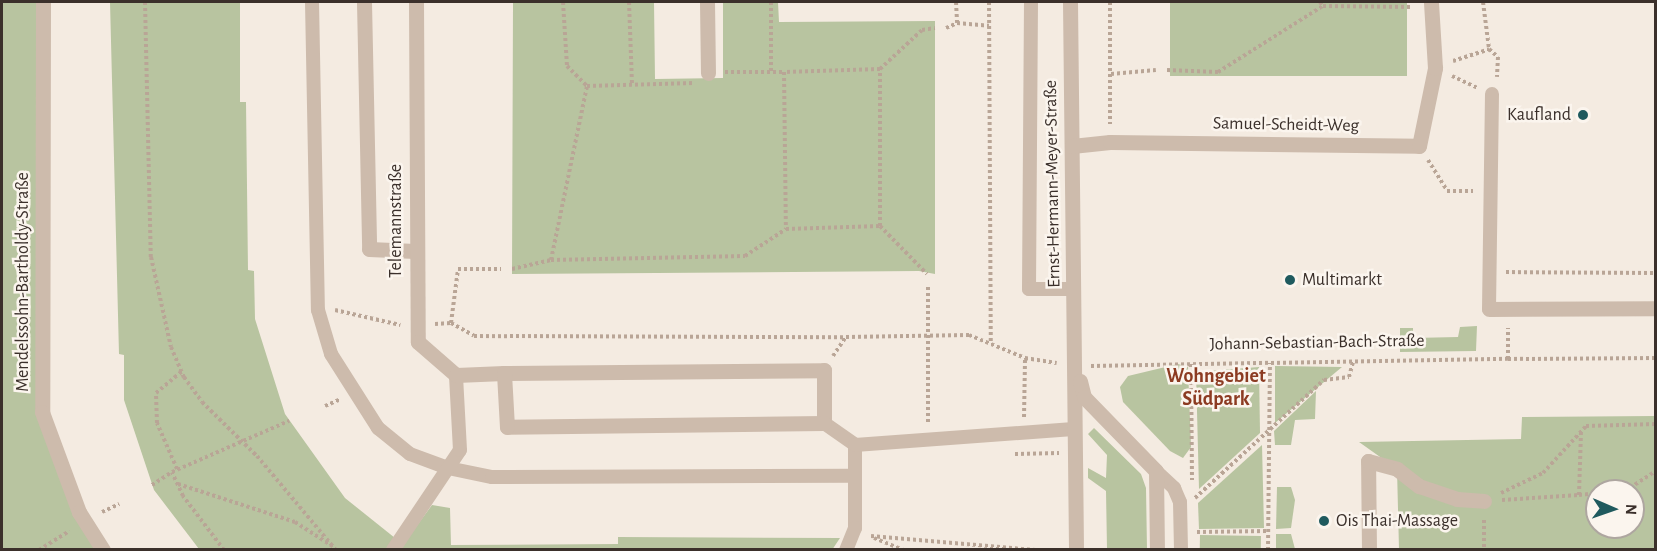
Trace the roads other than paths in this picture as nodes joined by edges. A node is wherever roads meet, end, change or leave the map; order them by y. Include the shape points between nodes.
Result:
1 (43, 2) edge
2 (312, 2) edge
3 (364, 2) edge
4 (416, 2) edge
5 (707, 2) edge
6 (1031, 2) edge
7 (1070, 2) edge
8 (1431, 4) edge
9 (708, 73) road end
10 (1492, 94) road end
11 (1072, 146) junction
12 (415, 251) junction
13 (1074, 289) junction
14 (1656, 308) edge
15 (1489, 309) joint
16 (1076, 366) junction
17 (504, 373) junction
18 (456, 375) junction
19 (824, 423) junction
20 (1073, 429) junction
21 (855, 445) junction
22 (448, 468) junction
23 (1156, 471) junction
24 (853, 476) junction
25 (1484, 501) road end
26 (103, 549) edge
27 (393, 549) edge
28 (846, 549) edge
29 (1076, 549) edge
30 (1157, 549) edge
31 (1181, 549) edge
32 (1369, 549) edge

1 - 26 street, Mendelssohn-Bartholdy-Straße via 42,412 84,521
2 - 22 lane via 318,301 331,354 378,428 410,454
3 - 12 street via 369,249
4 - 12 street, Telemannstraße
5 - 9 street
6 - 13 lane via 1029,289
7 - 11 street, Ernst-Hermann-Meyer-Straße
8 - 11 street, Samuel-Scheidt-Weg via 1435,68 1419,146 1110,142
10 - 15 lane
11 - 13 street, Ernst-Hermann-Meyer-Straße
12 - 18 street, Telemannstraße via 418,342
13 - 16 street, Ernst-Hermann-Meyer-Straße
14 - 15 street
16 - 20 street, Ernst-Hermann-Meyer-Straße
16 - 23 street, Ernst-Hermann-Meyer-Straße via 1084,397
17 - 18 street
17 - 19 street via 507,427
17 - 19 street via 824,370
18 - 22 lane via 460,450
19 - 21 lane
20 - 21 lane
20 - 29 street, Ernst-Hermann-Meyer-Straße
21 - 24 lane
22 - 24 lane via 492,477
22 - 27 lane
23 - 30 street
23 - 31 lane via 1174,488 1179,502
24 - 28 lane via 855,528
25 - 32 street via 1457,499 1419,486 1397,469 1368,461

